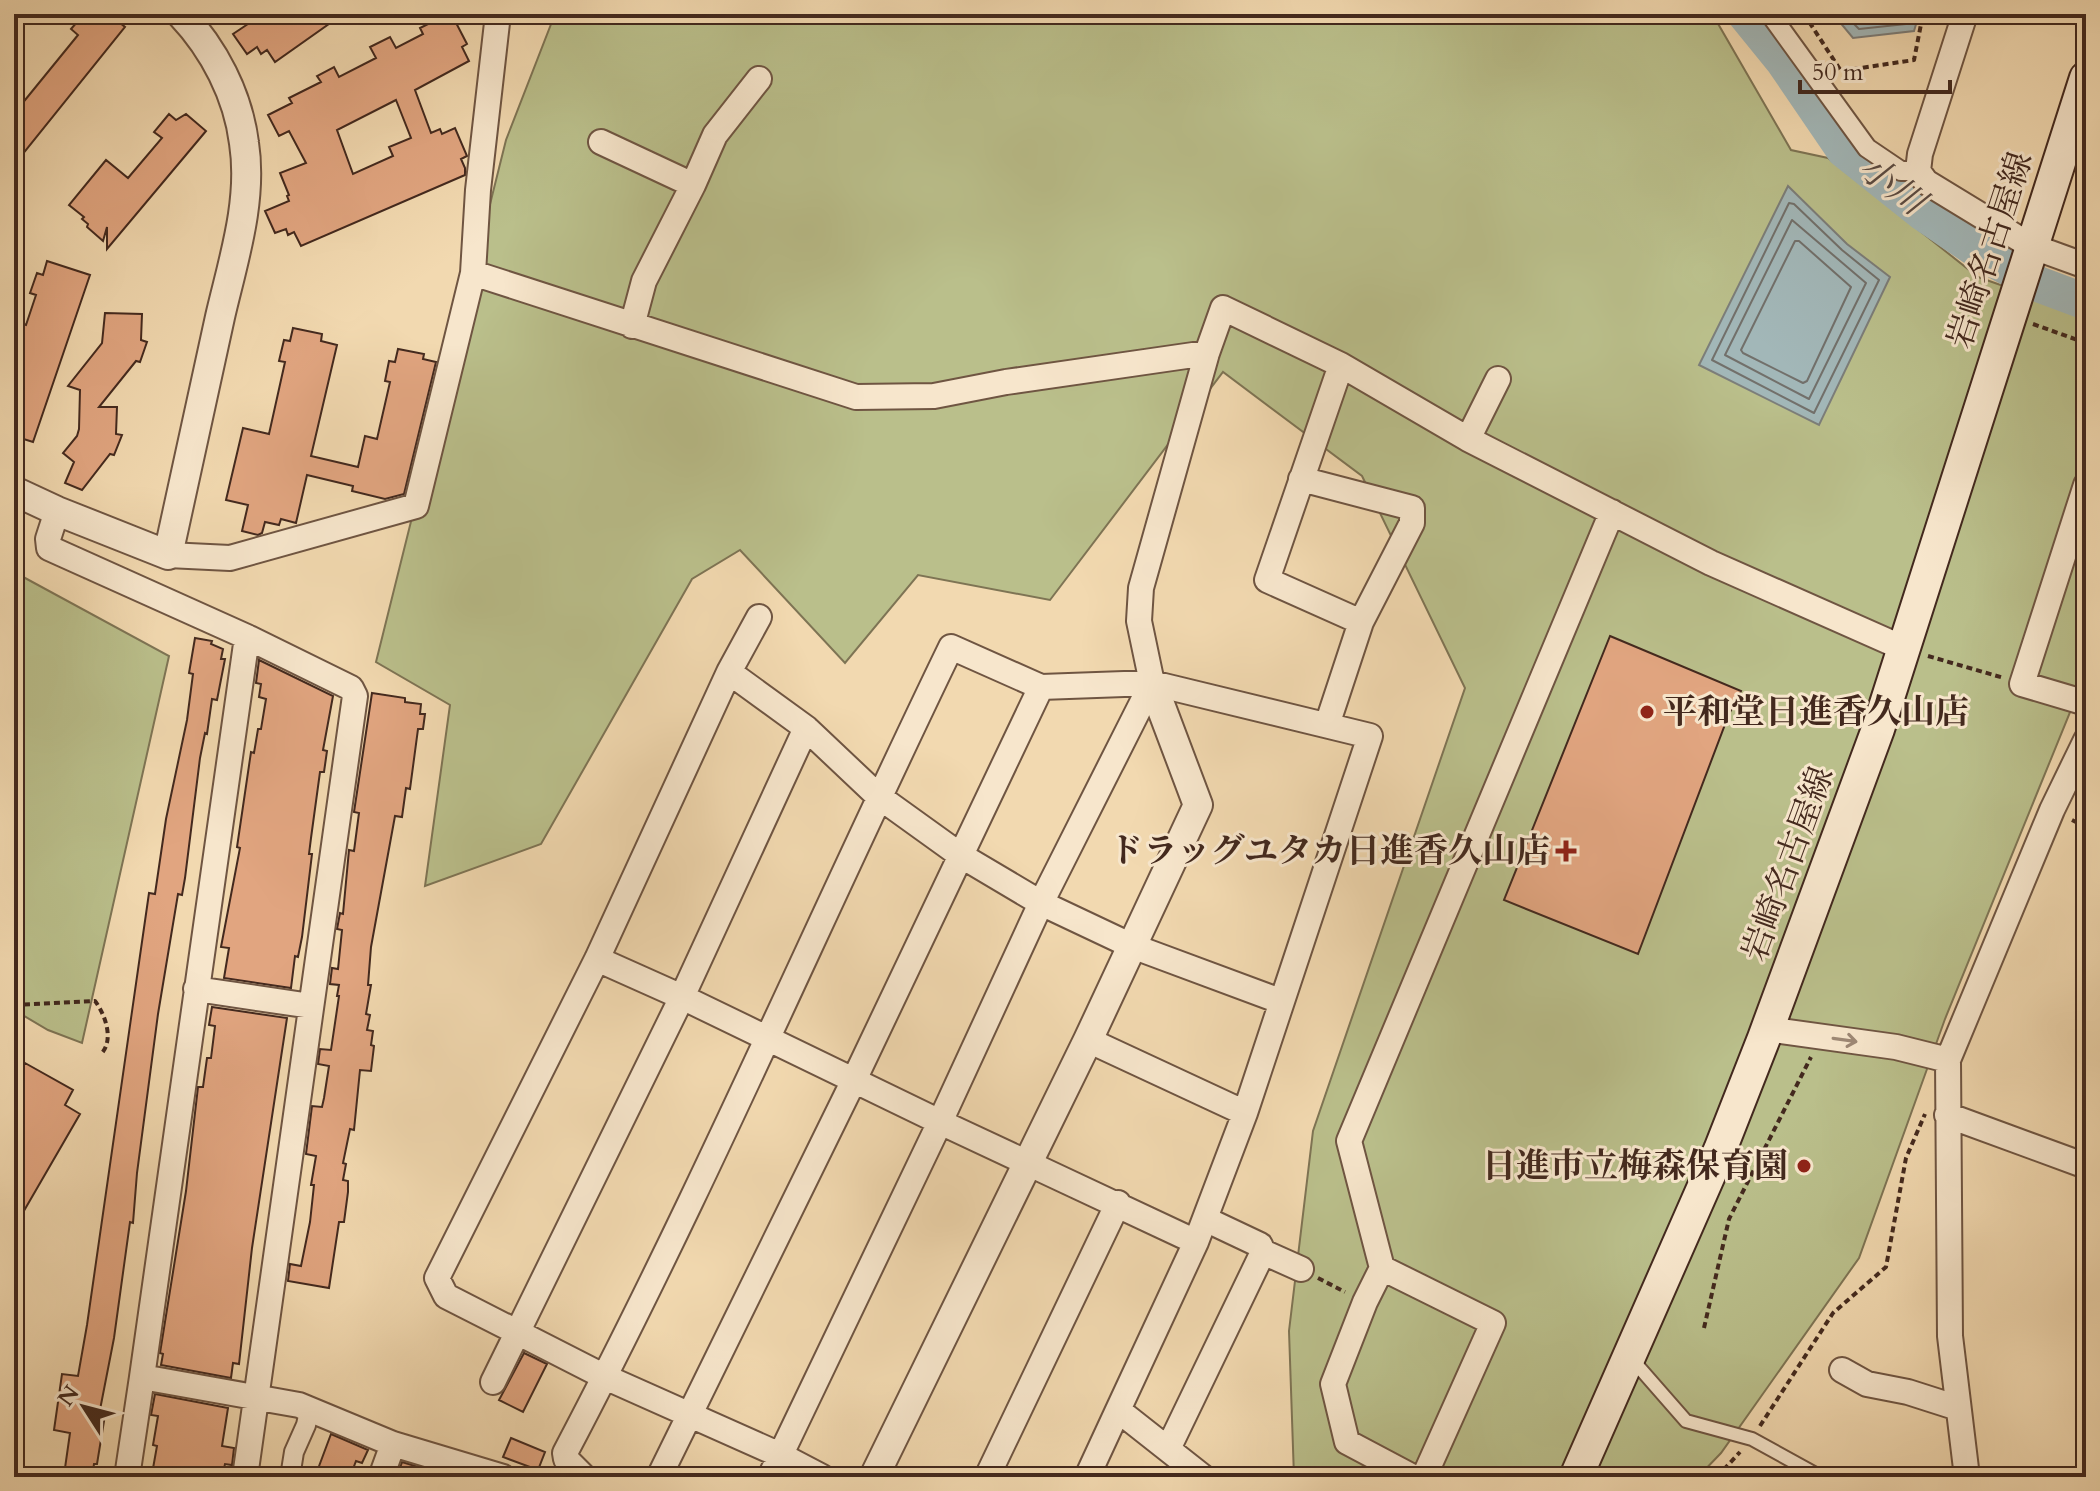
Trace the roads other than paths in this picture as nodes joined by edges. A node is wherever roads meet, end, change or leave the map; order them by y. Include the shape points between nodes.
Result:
1 (498, 14) edge
2 (1770, 14) edge
3 (1965, 14) edge
4 (193, 18) edge
5 (759, 79) dead end
6 (2085, 83) edge
7 (601, 142) dead end
8 (1918, 171) junction
9 (693, 185) junction
10 (2029, 254) junction
11 (2086, 266) edge
12 (473, 273) junction
13 (632, 326) junction
14 (1207, 353) junction
15 (1341, 365) junction
16 (1498, 379) dead end
17 (1468, 439) junction
18 (1301, 479) junction
19 (2086, 485) edge
20 (14, 491) edge
21 (57, 511) junction
22 (1612, 512) junction
23 (168, 555) junction
24 (759, 617) dead end
25 (1361, 622) junction
26 (247, 637) junction
27 (1903, 648) junction
28 (729, 672) junction
29 (1152, 683) junction
30 (1041, 687) junction
31 (2086, 703) edge
32 (1327, 725) junction
33 (806, 728) junction
34 (2086, 740) edge
35 (878, 796) junction
36 (960, 855) junction
37 (1041, 903) junction
38 (1132, 946) junction
39 (597, 959) junction
40 (196, 989) junction
41 (682, 997) junction
42 (1280, 1001) junction
43 (311, 1006) junction
44 (1767, 1029) junction
45 (768, 1040) junction
46 (1088, 1040) junction
47 (1948, 1060) junction
48 (854, 1080) junction
49 (1939, 1109) junction
50 (1245, 1113) junction
51 (940, 1122) junction
52 (1028, 1164) junction
53 (2086, 1166) edge
54 (1118, 1203) junction
55 (1205, 1219) junction
56 (1196, 1242) junction
57 (1263, 1252) junction
58 (1382, 1268) junction
59 (1301, 1269) road end
60 (518, 1331) junction
61 (1630, 1357) junction
62 (1842, 1370) dead end
63 (142, 1377) junction
64 (605, 1377) junction
65 (493, 1382) dead end
66 (257, 1398) junction
67 (1958, 1408) junction
68 (1118, 1410) junction
69 (309, 1411) junction
70 (690, 1417) junction
71 (393, 1444) junction
72 (1168, 1449) junction
73 (775, 1466) edge
74 (1201, 1476) edge
75 (127, 1477) edge
76 (245, 1477) edge
77 (290, 1477) edge
78 (381, 1477) edge
79 (503, 1477) edge
80 (584, 1477) edge
81 (659, 1477) edge
82 (822, 1477) edge
83 (874, 1477) edge
84 (987, 1477) edge
85 (1087, 1477) edge
86 (1413, 1477) edge
87 (1424, 1477) edge
88 (1576, 1477) edge
89 (1821, 1477) edge
90 (1967, 1477) edge

1 - 12 street
2 - 8 street via 1867,148 1901,171
3 - 8 street
4 - 23 street via 238,111 245,146 245,207
5 - 9 street via 715,135
6 - 10 main road, 岩崎名古屋線
7 - 9 street
8 - 10 street via 1926,182
9 - 13 street via 644,281
10 - 11 street
10 - 27 main road, 岩崎名古屋線
12 - 13 street
12 - 23 street via 416,506 230,558
13 - 14 street via 856,397 934,396
14 - 15 street via 1223,308
14 - 29 street via 1141,588 1139,621
15 - 17 street
15 - 18 street
16 - 17 street
17 - 22 street
18 - 25 street via 1267,580
18 - 25 street via 1412,508 1412,523
19 - 31 street via 2022,684
20 - 21 street
21 - 23 street
21 - 26 street via 49,548
22 - 27 street via 1711,563
22 - 58 street via 1349,1141
24 - 28 street
25 - 32 street
26 - 40 street
26 - 43 street via 351,688 355,696
27 - 44 main road, 岩崎名古屋線
28 - 33 street
28 - 39 street
29 - 30 street
29 - 32 street
29 - 37 street
29 - 38 street via 1198,805
30 - 35 street via 951,647
30 - 36 street
32 - 42 street via 1370,736
33 - 35 street
33 - 41 street
34 - 47 street
35 - 36 street
35 - 45 street
36 - 37 street
36 - 48 street
37 - 38 street
37 - 51 street
38 - 42 street
38 - 46 street
39 - 41 street
39 - 60 street via 437,1278 446,1296
40 - 43 street
40 - 63 street
41 - 45 street
41 - 60 street
42 - 50 street
43 - 66 street
44 -> 47 street via 1896,1047
44 - 61 main road, 岩崎名古屋線
45 - 48 street
45 - 64 street
46 - 50 street
46 - 52 street
47 - 49 street
48 - 51 street
48 - 70 street
49 - 53 street
49 - 67 street
50 - 55 street
51 - 52 street
51 - 73 street
52 - 54 street
52 - 83 street
54 - 56 street
54 - 84 street
55 - 56 street
55 - 57 street via 1260,1245
56 - 68 street
57 - 59 street
57 - 72 street
58 - 86 street via 1333,1384 1347,1442
58 - 87 street via 1493,1323
60 - 64 street
60 - 65 street
61 - 88 main road, 岩崎名古屋線
61 - 89 lane via 1686,1421 1752,1439
62 - 67 street via 1867,1384
63 - 66 street
63 - 75 street
64 - 70 street
64 - 80 street via 565,1453
66 - 69 street
66 - 76 street
67 - 90 street
68 - 72 street
68 - 85 street
69 - 71 street
69 - 77 street
70 - 73 street
70 - 81 street
71 - 78 street
71 - 79 street
72 - 74 street
73 - 82 street

